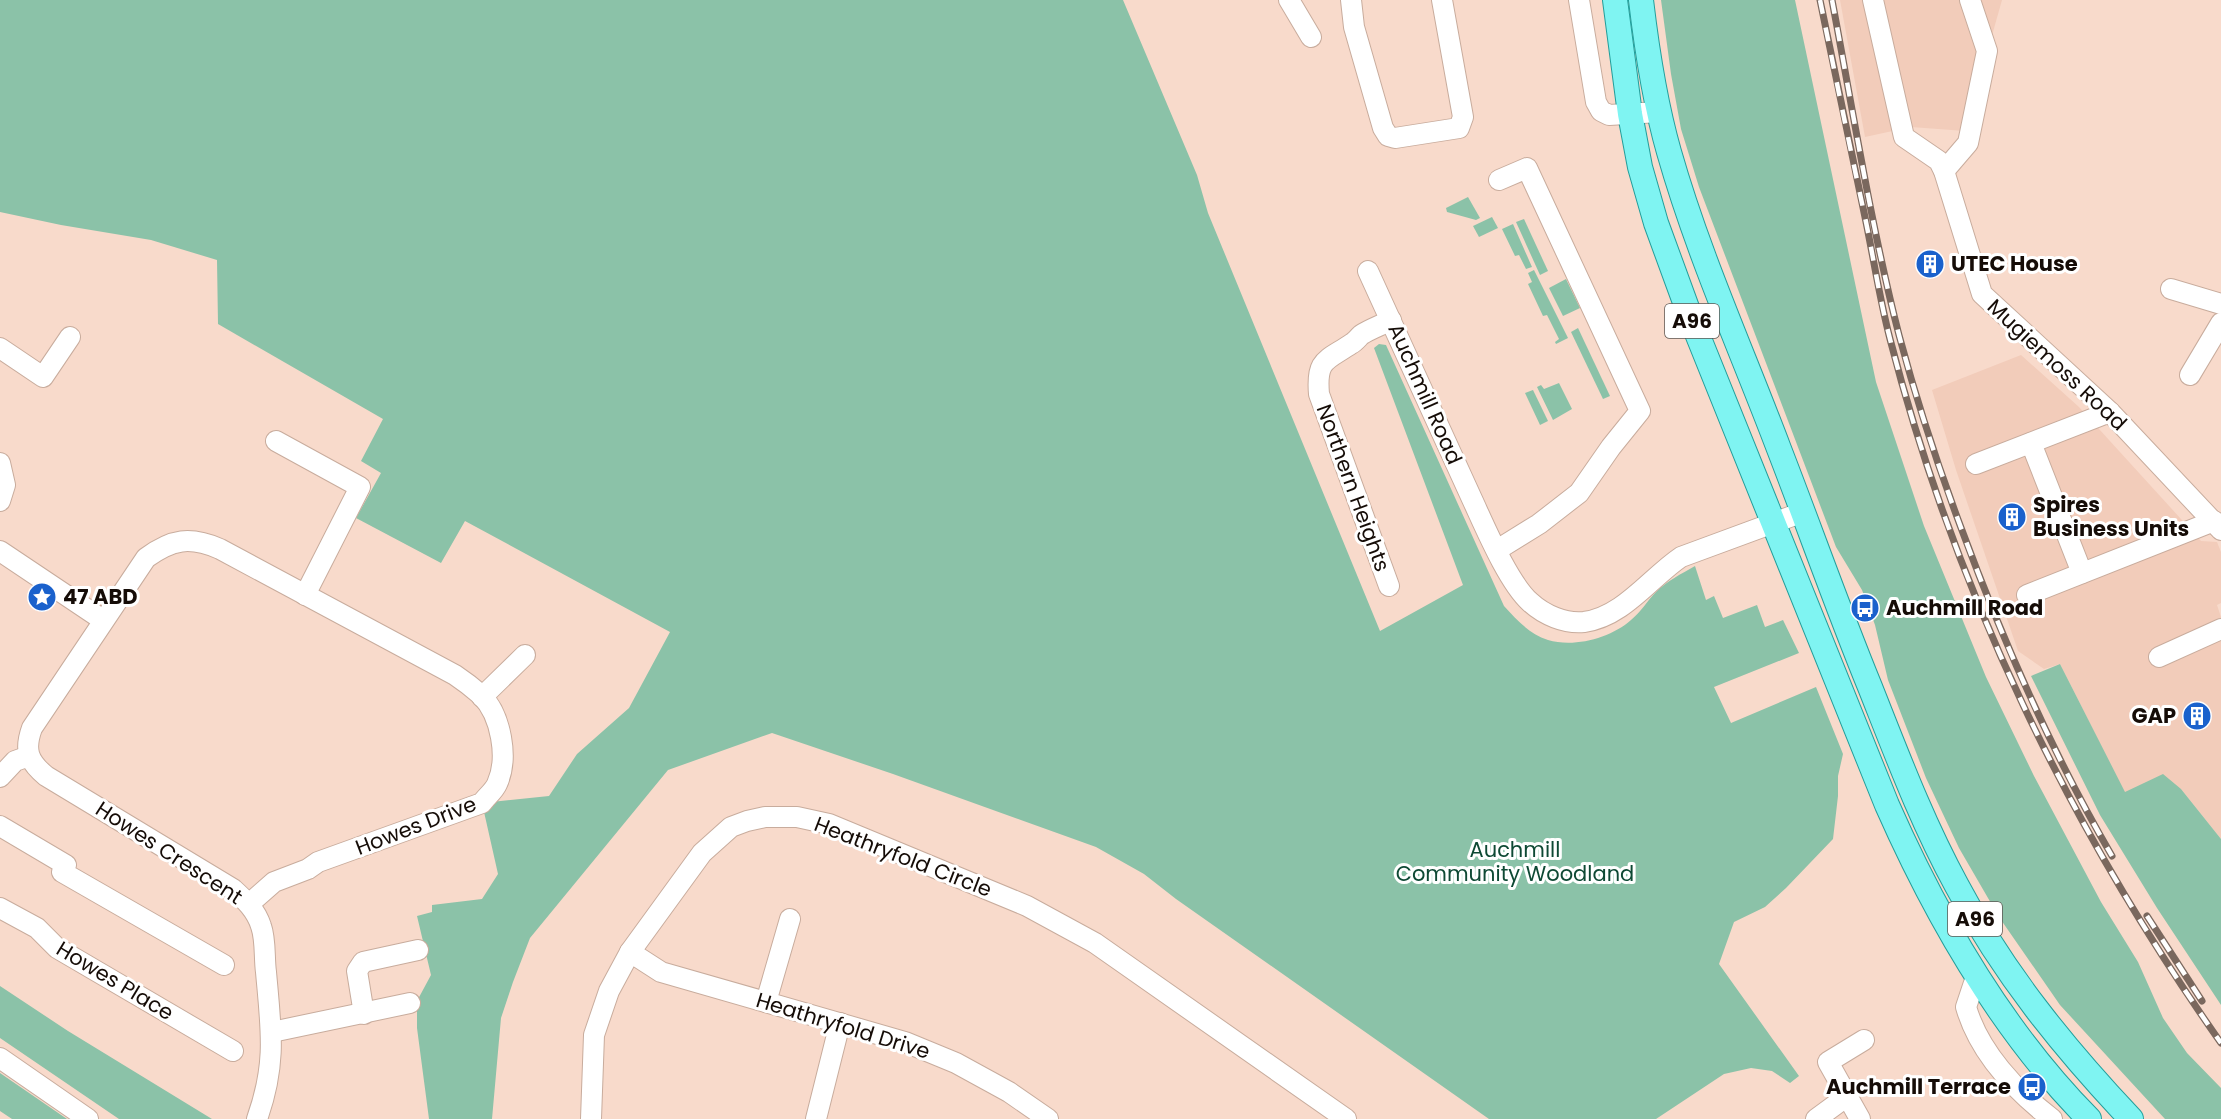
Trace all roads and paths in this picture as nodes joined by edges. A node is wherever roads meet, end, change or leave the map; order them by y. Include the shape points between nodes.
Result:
1 (1289, 0) edge
2 (1351, 0) edge
3 (1442, 0) edge
4 (1579, 0) edge
5 (1615, 0) edge
6 (1641, 0) edge
7 (1873, 0) edge
8 (1970, 0) edge
9 (1311, 38) dead end
10 (1659, 112) junction
11 (1630, 114) junction
12 (1944, 171) junction
13 (1499, 180) dead end
14 (1368, 271) dead end
15 (2171, 289) dead end
16 (2221, 304) edge
17 (1391, 320) junction
18 (2221, 323) edge
19 (70, 337) dead end
20 (0, 348) edge
21 (2190, 375) dead end
22 (2110, 412) junction
23 (276, 441) dead end
24 (2031, 443) junction
25 (0, 463) edge
26 (1977, 464) dead end
27 (0, 501) edge
28 (1803, 512) junction
29 (1773, 521) junction
30 (2217, 526) edge
31 (1497, 550) junction
32 (0, 551) edge
33 (2082, 573) junction
34 (1389, 586) dead end
35 (305, 595) junction
36 (2027, 595) dead end
37 (103, 620) junction
38 (2221, 629) edge
39 (525, 655) dead end
40 (2158, 657) dead end
41 (482, 697) junction
42 (29, 756) junction
43 (0, 777) edge
44 (0, 826) edge
45 (249, 904) junction
46 (0, 908) edge
47 (790, 919) dead end
48 (418, 950) dead end
49 (630, 952) junction
50 (225, 965) dead end
51 (1977, 974) junction
52 (766, 1002) junction
53 (410, 1003) dead end
54 (364, 1014) junction
55 (840, 1023) junction
56 (272, 1032) junction
57 (1864, 1040) dead end
58 (233, 1051) dead end
59 (0, 1058) edge
60 (1846, 1097) junction
61 (88, 1119) edge
62 (257, 1119) edge
63 (591, 1119) edge
64 (816, 1119) edge
65 (1048, 1119) edge
66 (1346, 1119) edge
67 (1816, 1119) edge
68 (1860, 1119) edge
69 (2052, 1119) edge
70 (2089, 1119) edge
71 (2131, 1119) edge

1 - 9 street
2 - 3 street via 1354,27 1383,128 1395,138 1459,128 1463,117
4 - 11 street via 1596,102 1605,114
5 - 11 main road, A96
6 - 10 main road, A96
7 - 12 street via 1904,137 1939,161
8 - 12 street via 1987,51 1968,142
10 - 11 street
10 - 28 main road, A96 via 1685,204
11 - 29 main road, A96 via 1649,201 1668,258
12 - 22 street, Mugiemoss Road via 1982,294
13 - 31 street via 1523,160 1640,411 1579,493
14 - 17 street, Auchmill Road
15 - 16 street
17 - 31 street, Auchmill Road
17 - 34 street, Northern Heights via 1327,358 1318,380 1319,394
18 - 21 street
19 - 20 street via 43,377
22 - 24 street
22 - 30 street, Mugiemoss Road
23 - 35 street via 360,487
24 - 26 street
24 - 33 street
25 - 27 street via 5,485
28 - 29 street, Auchmill Road
28 - 71 main road, A96 via 1914,799 1958,888 2037,1010
29 - 31 street, Auchmill Road via 1681,557 1616,610 1583,622 1563,621 1530,602
29 - 51 main road, A96 via 1906,847
30 - 33 street
32 - 37 street
33 - 36 street
35 - 37 street, Howes Drive via 202,542 178,541 146,558
35 - 41 street, Howes Drive via 455,675
37 - 42 street, Howes Drive via 32,728 27,740
38 - 40 street
39 - 41 street
41 - 45 street, Howes Drive via 494,713 501,736 502,762 496,785 482,803 318,862 274,882
42 - 43 street via 15,761
42 - 45 street, Howes Crescent via 46,776 233,889
44 - 50 street via 66,865 62,872
45 - 56 street, Howes Crescent via 262,927
46 - 58 street, Howes Place via 38,928 57,948
47 - 52 street
48 - 54 street via 363,962 357,971
49 - 52 street, Heathryfold Drive via 661,972
49 - 63 street, Heathryfold Circle via 609,990 594,1035
49 - 66 street, Heathryfold Circle via 702,853 730,827 765,817 797,817 829,824 1027,906 1095,943
51 - 69 street via 1966,1007 1976,1031 2019,1090
51 - 70 main road, A96 via 2022,1039
52 - 55 street, Heathryfold Drive
53 - 54 street
54 - 56 street
55 - 64 street
55 - 65 street, Heathryfold Drive via 905,1042 957,1063
56 - 62 street, Howes Crescent via 266,1092
57 - 60 street via 1828,1062
59 - 61 street
60 - 67 street
60 - 68 street

